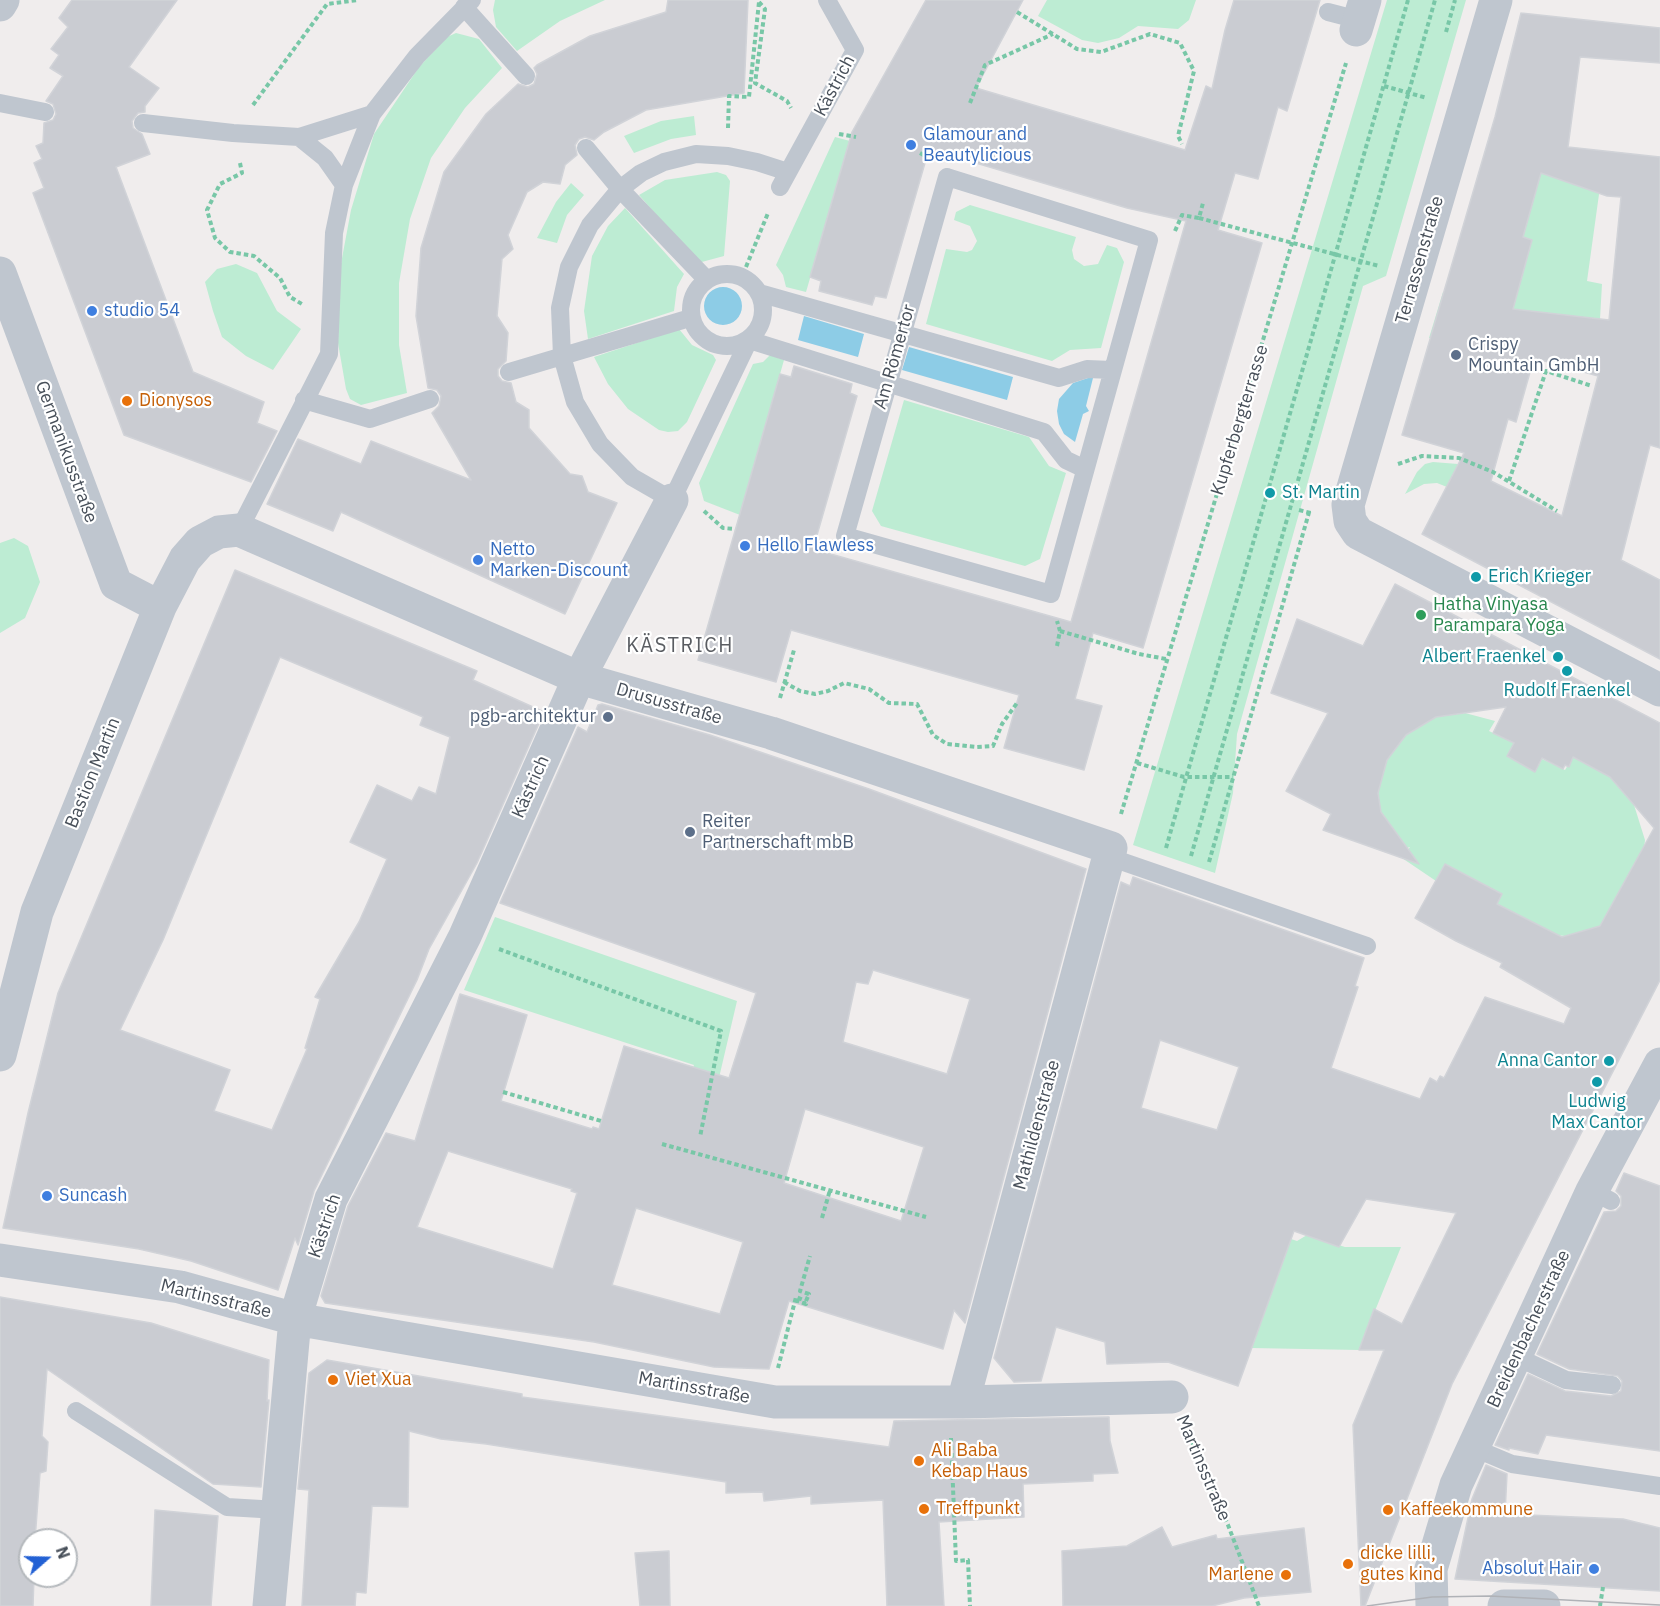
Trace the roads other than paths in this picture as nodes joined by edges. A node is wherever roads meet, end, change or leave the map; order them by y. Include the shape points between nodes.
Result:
1 (3, 0) edge
2 (827, 0) edge
3 (1496, 0) edge
4 (468, 4) edge
5 (0, 5) edge
6 (1328, 12) dead end
7 (1360, 17) edge
8 (526, 76) dead end
9 (0, 103) edge
10 (45, 112) dead end
11 (372, 114) junction
12 (143, 123) dead end
13 (299, 137) junction
14 (586, 148) dead end
15 (344, 185) junction
16 (620, 189) junction
17 (0, 273) edge
18 (706, 280) junction
19 (759, 293) junction
20 (690, 318) junction
21 (901, 334) junction
22 (749, 340) junction
23 (562, 356) junction
24 (1112, 370) junction
25 (508, 372) dead end
26 (888, 382) junction
27 (430, 399) dead end
28 (304, 400) junction
29 (1085, 469) junction
30 (672, 500) junction
31 (239, 530) junction
32 (160, 607) junction
33 (579, 678) junction
34 (1660, 690) edge
35 (1113, 841) junction
36 (1367, 946) dead end
37 (0, 1055) edge
38 (1660, 1064) edge
39 (0, 1260) edge
40 (295, 1319) junction
41 (1517, 1357) junction
42 (1611, 1385) dead end
43 (1172, 1396) road end
44 (963, 1402) junction
45 (76, 1411) dead end
46 (1474, 1448) junction
47 (1660, 1486) edge
48 (278, 1510) junction
49 (268, 1606) edge
50 (1432, 1606) edge
51 (1504, 1606) edge
52 (1544, 1606) edge

1 - 5 street
2 - 16 lane, Kästrich via 855,50 784,180 758,162 696,154 664,162
3 - 34 street, Terrassenstraße via 1348,505 1350,521 1358,533
4 - 8 lane
4 - 11 lane via 417,56
6 - 7 lane
9 - 10 lane
11 - 13 lane
11 - 15 lane
12 - 13 lane
13 - 15 lane via 325,159
14 - 16 lane
15 - 28 lane via 334,233 329,354
16 - 18 lane
16 - 23 lane, Kästrich via 590,225 569,267 560,308
17 - 32 street, Germanikusstraße via 116,584
18 - 19 lane via 717,275 741,277
18 - 20 lane via 692,299
19 - 21 lane
19 - 22 lane via 762,318
20 - 22 lane via 698,333 717,346 728,347
20 - 23 lane
21 - 24 lane via 1059,378 1087,369
21 - 24 lane, Am Römertor via 948,177 1149,240
21 - 26 lane, Am Römertor
22 - 26 lane
22 - 30 lane
23 - 25 lane
23 - 30 lane, Kästrich via 575,402 600,444 632,477
24 - 29 lane
26 - 29 lane via 1044,432 1066,460
26 - 29 lane, Am Römertor via 845,536 1051,594
27 - 28 lane via 370,419
28 - 31 lane
30 - 33 street, Kästrich
31 - 32 street, Bastion Martin via 219,532 200,542 185,559
31 - 33 street, Drususstraße
32 - 37 street, Bastion Martin via 37,912
33 - 35 street, Drususstraße via 771,733
33 - 40 street, Kästrich via 465,936 331,1199
35 - 36 lane via 1159,874
35 - 44 street, Mathildenstraße
38 - 41 street, Breidenbacherstraße via 1602,1196
39 - 40 street, Martinsstraße via 180,1287
40 - 44 street, Martinsstraße via 775,1402
40 - 48 street, Kästrich
41 - 42 lane via 1566,1380
41 - 46 street, Breidenbacherstraße
43 - 44 street, Martinsstraße
45 - 48 lane via 227,1507
46 - 47 lane via 1512,1464
46 - 50 street, Breidenbacherstraße via 1456,1485 1431,1569
48 - 49 street, Kästrich
51 - 52 street

